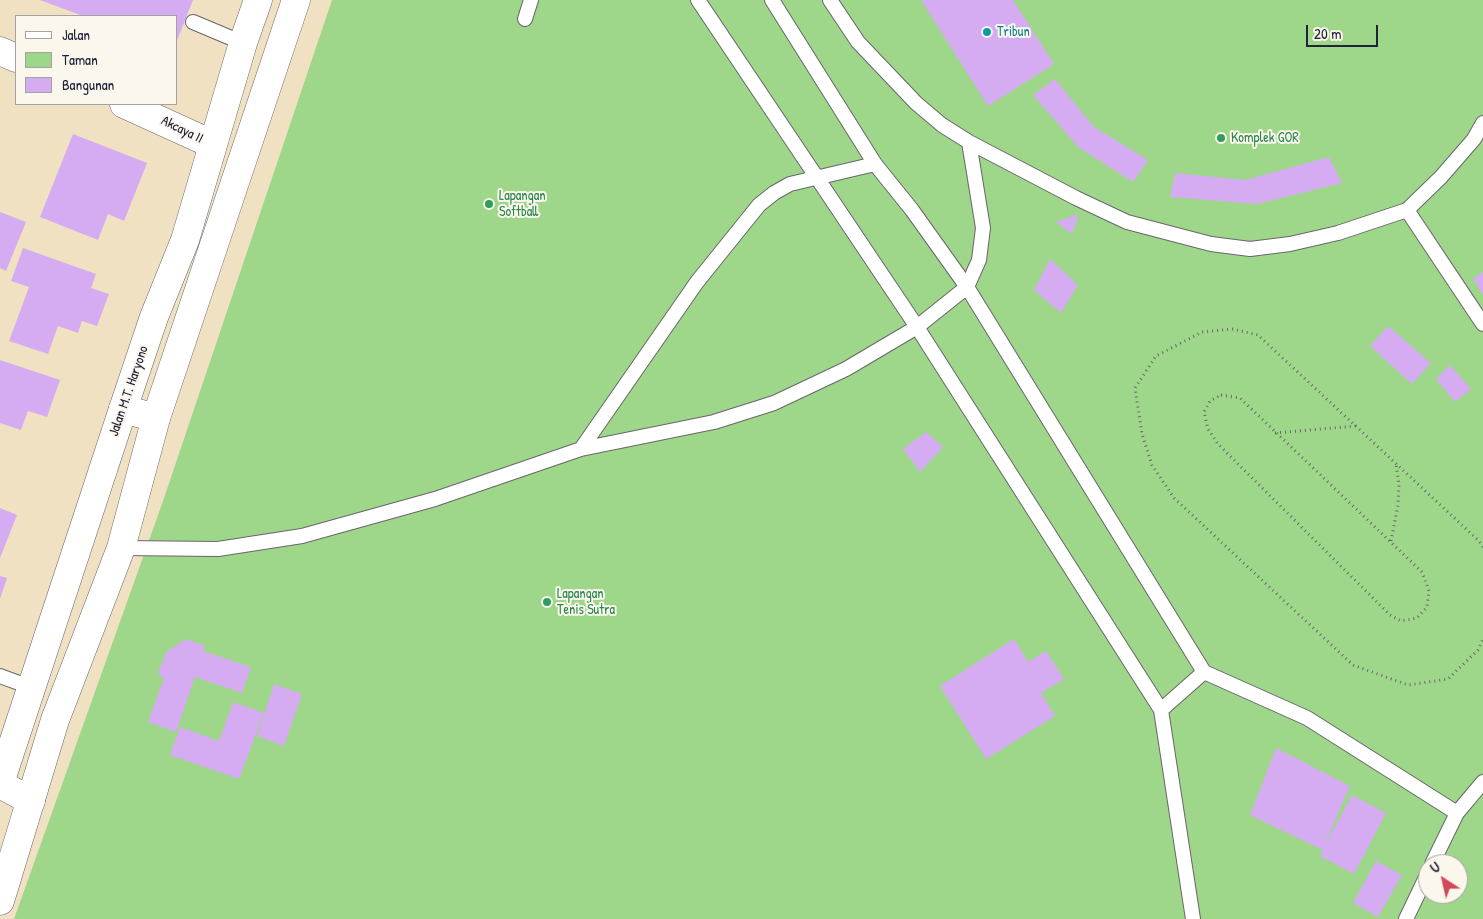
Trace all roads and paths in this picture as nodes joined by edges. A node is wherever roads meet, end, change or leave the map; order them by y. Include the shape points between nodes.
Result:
1 (258, 0) edge
2 (296, 0) edge
3 (531, 0) edge
4 (698, 0) edge
5 (772, 0) edge
6 (830, 0) edge
7 (525, 18) dead end
8 (192, 22) dead end
9 (243, 43) junction
10 (0, 51) edge
11 (15, 58) edge
12 (126, 105) edge
13 (1483, 123) edge
14 (969, 142) junction
15 (212, 144) junction
16 (875, 164) junction
17 (818, 178) junction
18 (1407, 210) junction
19 (966, 287) junction
20 (1483, 324) edge
21 (917, 327) junction
22 (123, 409) junction
23 (156, 418) junction
24 (1356, 426) junction
25 (1275, 433) junction
26 (581, 449) junction
27 (1396, 464) junction
28 (1391, 542) junction
29 (1483, 547) edge
30 (121, 548) junction
31 (1483, 639) edge
32 (1204, 672) junction
33 (0, 676) edge
34 (30, 687) junction
35 (1161, 710) junction
36 (1483, 782) edge
37 (0, 784) edge
38 (31, 801) junction
39 (1457, 813) junction
40 (1437, 854) edge
41 (1418, 894) edge
42 (0, 901) edge
43 (1194, 919) edge
44 (1406, 919) edge

1 - 9 street, Jalan M.T. Haryono
2 - 23 street
3 - 7 lane
4 - 17 lane
5 - 16 lane
6 - 14 lane via 858,42 916,104
8 - 9 lane
9 - 15 street, Jalan M.T. Haryono
10 - 11 street
12 - 15 street, Akcaya II
13 - 18 lane via 1474,139 1441,177
14 - 18 lane via 1127,222 1210,244 1250,249 1290,244 1338,233
14 - 19 lane via 983,228 979,260
15 - 22 street, Jalan M.T. Haryono via 185,240 154,317
16 - 17 lane
16 - 19 lane
17 - 21 lane
17 - 26 lane via 790,184 759,205 697,282
18 - 20 lane
19 - 21 lane
19 - 32 lane
21 - 26 lane via 846,369 774,403 714,422
21 - 35 lane
22 - 23 street
22 - 34 street, Jalan M.T. Haryono
23 - 30 street
24 - 25 path
24 - 27 path
24 - 31 path via 1258,336 1232,329 1202,332 1156,356 1135,388 1142,434 1152,465 1174,498 1353,665 1408,685 1448,679 1478,650
25 - 28 path
25 - 28 path via 1240,398 1221,395 1210,401 1204,412 1208,428 1218,444 1390,615 1401,621 1417,618 1427,607 1429,591 1422,572
26 - 30 lane via 435,500 302,536 218,549
27 - 28 path via 1398,505
27 - 29 path
30 - 38 street via 55,720
32 - 35 lane
32 - 39 lane via 1307,718
33 - 34 lane
34 - 37 street, Jalan M.T. Haryono
35 - 43 lane
36 - 39 lane
37 - 38 street
38 - 42 street
39 - 40 lane
41 - 44 lane

